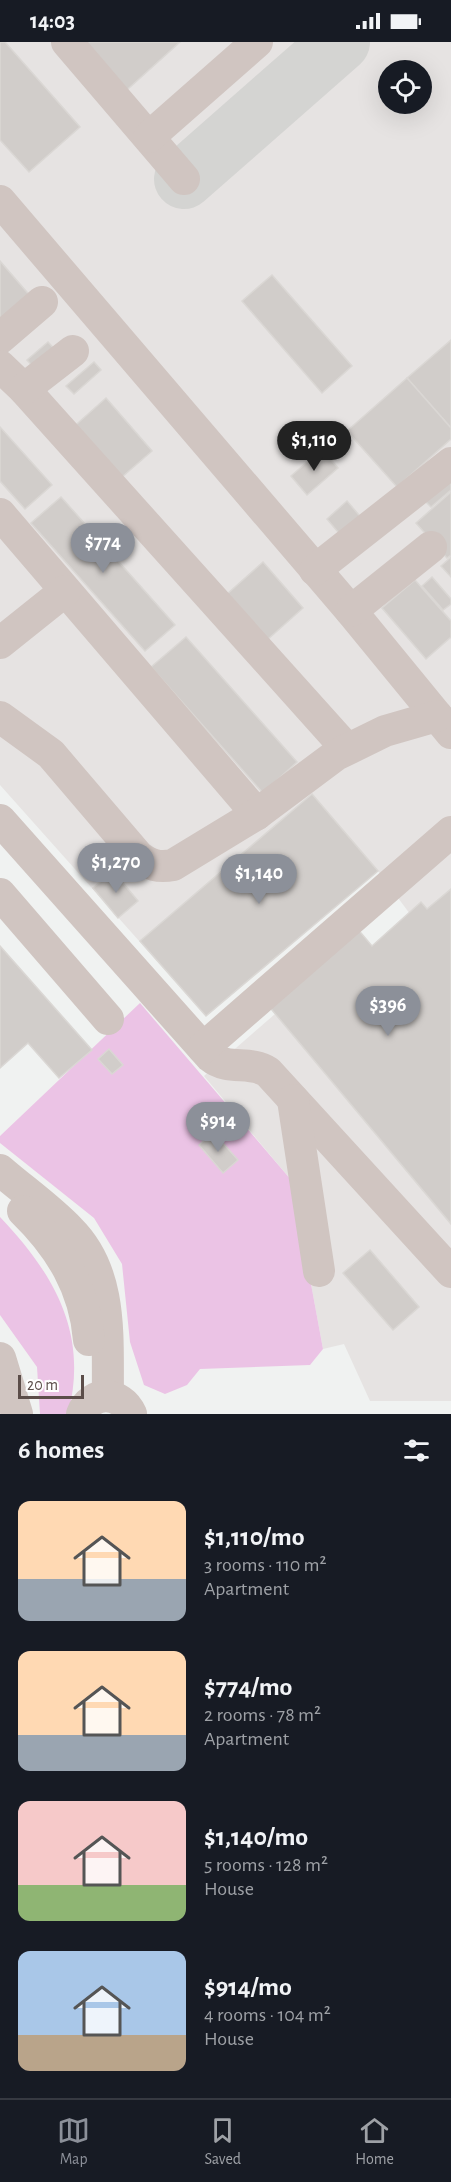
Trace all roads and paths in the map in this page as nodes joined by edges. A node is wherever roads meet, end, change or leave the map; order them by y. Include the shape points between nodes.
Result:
1 (67, 42) edge
2 (257, 42) edge
3 (149, 137) junction
4 (184, 179) dead end
5 (0, 201) edge
6 (42, 302) dead end
7 (0, 338) edge
8 (73, 351) dead end
9 (0, 366) edge
10 (24, 389) junction
11 (451, 463) edge
12 (0, 514) edge
13 (431, 547) dead end
14 (315, 570) junction
15 (65, 591) junction
16 (351, 610) junction
17 (0, 643) edge
18 (0, 717) edge
19 (444, 725) edge
20 (347, 749) junction
21 (256, 814) junction
22 (0, 820) edge
23 (451, 832) edge
24 (0, 894) edge
25 (103, 937) junction
26 (67, 971) junction
27 (108, 1019) dead end
28 (203, 1048) junction
29 (293, 1100) junction
30 (0, 1170) edge
31 (0, 1191) edge
32 (319, 1271) dead end
33 (451, 1272) edge
34 (0, 1358) edge
35 (102, 1407) edge
36 (16, 1414) edge

1 - 3 street
2 - 3 street
3 - 4 street
5 - 14 street
6 - 7 street
8 - 10 street
9 - 10 street
10 - 20 street
11 - 14 street
12 - 15 street
13 - 16 street
14 - 16 street
15 - 17 street
15 - 21 street
16 - 19 street
18 - 21 street via 51,754 148,864 173,865
19 - 20 street via 384,730
20 - 21 street
22 - 25 street
23 - 28 street
24 - 26 street
25 - 26 street
25 - 28 street
26 - 27 street
28 - 29 street via 219,1063 262,1068
29 - 32 street
29 - 33 street
30 - 35 street via 71,1230 91,1259 105,1301
31 - 35 street via 49,1239 76,1281 88,1323
34 - 36 street

